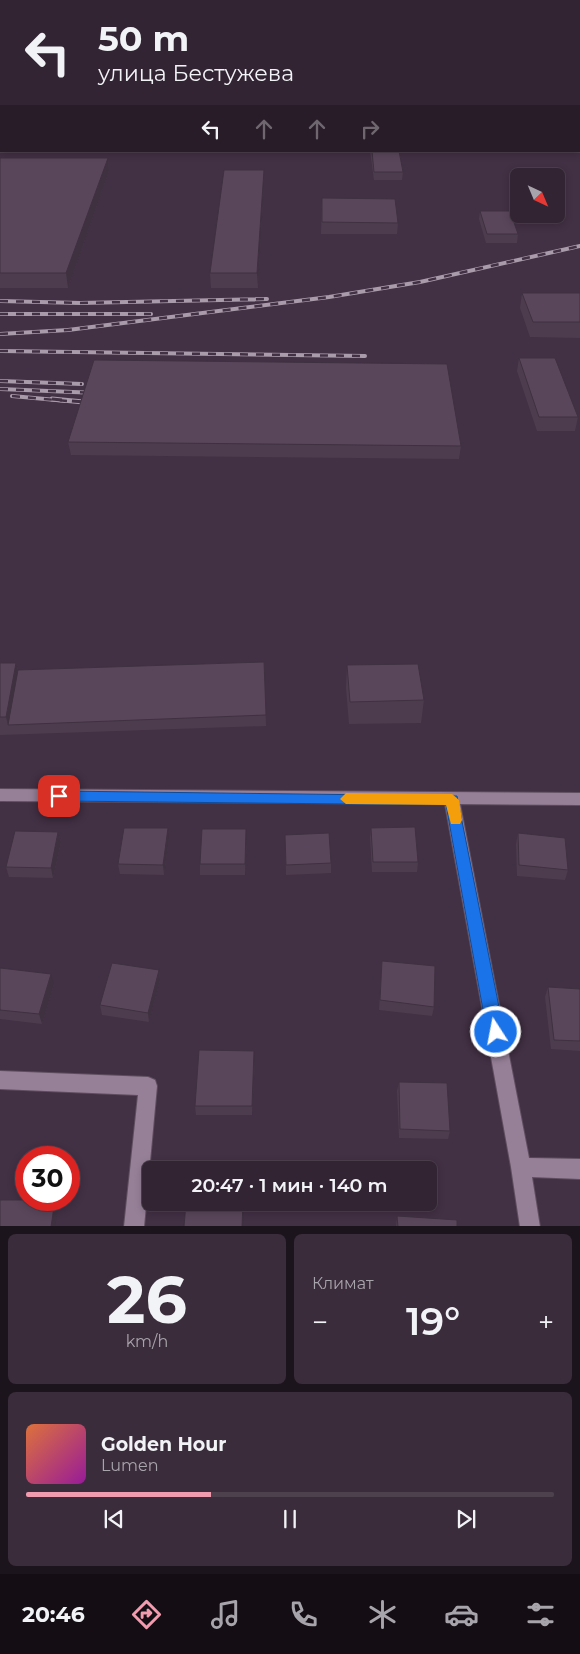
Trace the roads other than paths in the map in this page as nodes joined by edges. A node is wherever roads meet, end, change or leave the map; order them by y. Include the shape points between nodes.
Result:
1 (0, 795) edge
2 (580, 799) edge
3 (452, 800) junction
4 (0, 1080) edge
5 (521, 1167) junction
6 (580, 1169) edge
7 (134, 1226) edge
8 (530, 1226) edge

1 - 3 street
2 - 3 street
3 - 5 street
4 - 7 street via 148,1086
5 - 6 street
5 - 8 street

